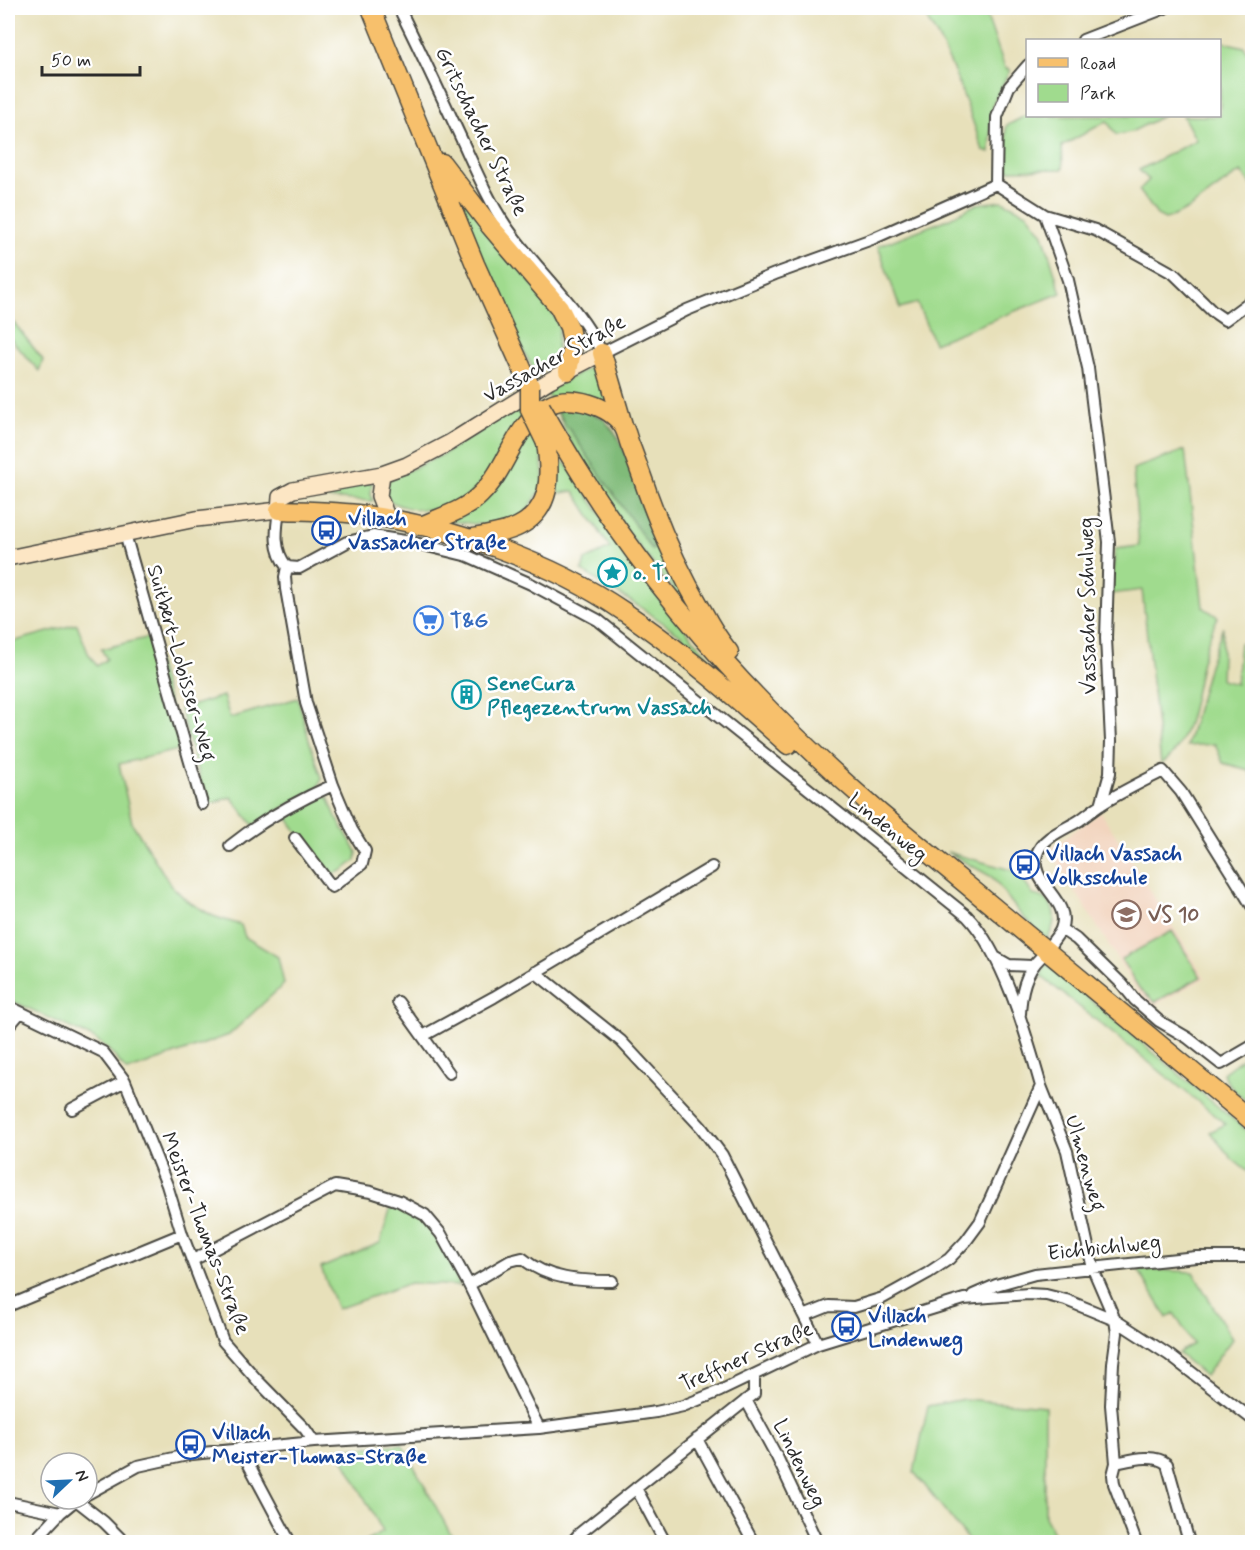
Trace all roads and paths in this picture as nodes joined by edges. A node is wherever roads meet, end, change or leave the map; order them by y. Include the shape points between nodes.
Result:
1 (371, 8) edge
2 (399, 8) edge
3 (1165, 8) edge
4 (1086, 39) edge
5 (1026, 67) edge
6 (427, 145) junction
7 (996, 184) junction
8 (1045, 215) junction
9 (1252, 300) edge
10 (602, 353) junction
11 (568, 371) junction
12 (622, 425) junction
13 (552, 440) junction
14 (382, 474) junction
15 (279, 510) junction
16 (388, 519) junction
17 (421, 526) junction
18 (125, 534) junction
19 (469, 539) junction
20 (8, 558) edge
21 (287, 567) junction
22 (755, 696) junction
23 (846, 784) junction
24 (333, 785) junction
25 (202, 804) dead end
26 (1101, 804) junction
27 (295, 838) dead end
28 (230, 846) dead end
29 (712, 867) dead end
30 (1252, 906) edge
31 (1061, 928) junction
32 (1051, 944) dead end
33 (995, 957) junction
34 (1041, 957) dead end
35 (1032, 966) junction
36 (535, 972) junction
37 (398, 1002) dead end
38 (8, 1006) edge
39 (20, 1013) junction
40 (1020, 1017) junction
41 (8, 1027) edge
42 (423, 1036) junction
43 (1252, 1046) edge
44 (449, 1073) dead end
45 (125, 1081) junction
46 (1041, 1086) junction
47 (72, 1109) dead end
48 (1252, 1121) edge
49 (182, 1234) junction
50 (1252, 1257) edge
51 (193, 1260) junction
52 (1093, 1269) junction
53 (612, 1281) dead end
54 (470, 1285) junction
55 (964, 1299) junction
56 (8, 1306) edge
57 (804, 1316) junction
58 (1115, 1320) junction
59 (818, 1344) junction
60 (754, 1375) junction
61 (746, 1400) junction
62 (1252, 1419) edge
63 (539, 1428) junction
64 (697, 1439) junction
65 (314, 1442) junction
66 (240, 1448) junction
67 (1116, 1463) junction
68 (99, 1487) edge
69 (636, 1488) junction
70 (8, 1502) edge
71 (62, 1511) edge
72 (91, 1511) edge
73 (60, 1513) junction
74 (33, 1542) edge
75 (124, 1542) edge
76 (290, 1542) edge
77 (572, 1542) edge
78 (665, 1542) edge
79 (753, 1542) edge
80 (817, 1542) edge
81 (1136, 1542) edge
82 (1189, 1542) edge

1 - 6 main road
2 - 10 street, Gritschacher Straße via 505,224 573,307
3 - 4 street
5 - 7 street via 1009,87 997,117
6 - 11 main road via 559,307 573,346
6 - 13 main road, bridge via 474,264 530,386 530,410
7 - 8 street
7 - 10 street, Vassacher Straße via 872,239 687,310
8 - 9 street via 1095,230 1174,273 1225,320
8 - 26 street, Vassacher Schulweg via 1068,280 1088,368 1109,542 1106,638 1110,774
10 - 11 main road, Vassacher Straße
10 - 12 main road
11 - 14 main road, Vassacher Straße via 429,455
12 - 17 main road via 602,408 582,402 551,404 523,426 482,494
12 - 22 main road via 677,564 720,641 747,673
13 - 19 main road via 549,481 533,517 519,527
13 - 22 main road via 644,566
14 - 15 main road, Vassacher Straße via 293,490 280,497
14 - 16 main road via 379,496
15 - 16 main road via 341,512
15 - 18 main road via 196,519
15 - 21 street via 277,550
16 - 17 main road
17 - 19 main road
18 - 20 main road
18 - 25 street, Suitbert-Lobisser-Weg
19 - 23 main road via 538,565 622,610 720,685 822,776
21 - 24 street via 286,589 306,703
21 - 33 street, Lindenweg via 299,568 360,538 387,537 468,556 598,620 967,916
22 - 23 main road
23 - 48 main road
24 - 27 street via 365,851 362,864 332,887
24 - 28 street via 250,830
26 - 30 street via 1162,771 1181,792
26 - 31 street via 1049,838 1037,852 1037,872 1061,908
29 - 36 street
31 - 32 street
31 - 43 street via 1135,1000 1221,1064
33 - 35 street via 1009,965
33 - 40 street, Lindenweg
34 - 35 street
35 - 40 street via 1021,999
36 - 42 street
36 - 57 street via 621,1041 701,1127 722,1155
37 - 42 street
38 - 39 street, Meister-Thomas-Straße
39 - 41 street
39 - 45 street, Meister-Thomas-Straße via 103,1052
40 - 46 street, Lindenweg
42 - 44 street
45 - 47 street
45 - 49 street, Meister-Thomas-Straße via 167,1185
46 - 52 street, Ulmenweg via 1066,1151
46 - 57 street via 980,1222 949,1259 883,1298 854,1307 829,1306
49 - 51 street, Meister-Thomas-Straße
49 - 56 street
50 - 52 street, Eichbichlweg via 1196,1257
51 - 54 street via 335,1186 399,1201 425,1215 441,1234
51 - 65 street, Meister-Thomas-Straße via 223,1341
52 - 55 street, Eichbichlweg via 1035,1274
52 - 58 street, Ulmenweg
53 - 54 street via 556,1276 522,1258
54 - 63 street
55 - 58 street, Treffner Straße via 1046,1294
55 - 59 street, Treffner Straße
57 - 59 street
58 - 62 street, Treffner Straße
58 - 67 street via 1111,1386
59 - 60 street, Treffner Straße
60 - 61 street via 754,1394
60 - 63 street, Treffner Straße via 683,1406
61 - 64 street
61 - 80 street, Lindenweg
63 - 65 street, Treffner Straße
64 - 69 street
64 - 79 street
65 - 66 street, Treffner Straße
66 - 68 street, Treffner Straße via 138,1466
66 - 76 street
67 - 81 street via 1114,1484
67 - 82 street via 1155,1458 1167,1464
69 - 77 street
69 - 78 street
70 - 73 street
71 - 73 street
72 - 75 street
73 - 74 street

